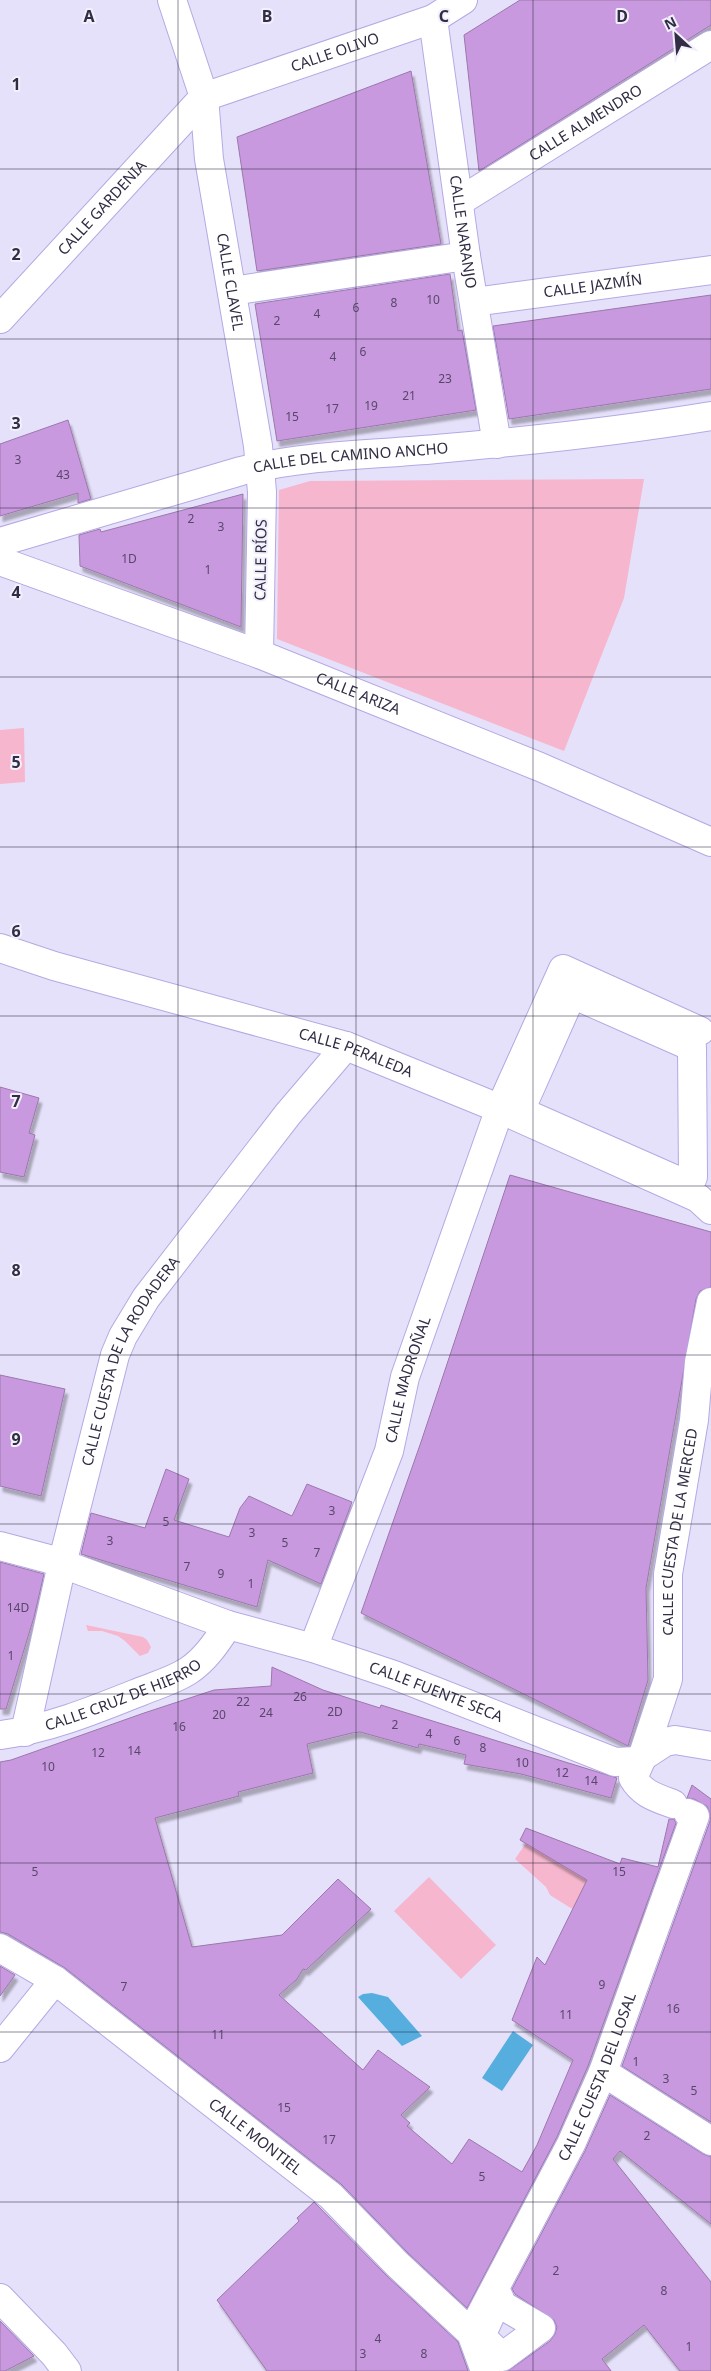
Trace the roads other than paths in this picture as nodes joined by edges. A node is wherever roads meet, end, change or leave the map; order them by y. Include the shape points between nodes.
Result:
1 (172, 0) edge
2 (463, 0) edge
3 (433, 19) junction
4 (711, 45) edge
5 (204, 97) junction
6 (460, 201) junction
7 (466, 256) junction
8 (711, 270) edge
9 (232, 291) junction
10 (474, 302) junction
11 (0, 319) edge
12 (711, 416) edge
13 (497, 444) junction
14 (260, 466) junction
15 (0, 542) edge
16 (0, 561) edge
17 (259, 654) junction
18 (711, 842) edge
19 (0, 948) edge
20 (572, 994) joint
21 (707, 1019) edge
22 (346, 1046) junction
23 (500, 1111) junction
24 (704, 1204) edge
25 (711, 1302) edge
26 (705, 1363) edge
27 (0, 1546) edge
28 (62, 1564) junction
29 (228, 1625) junction
30 (313, 1648) junction
31 (12, 1733) edge
32 (711, 1746) edge
33 (642, 1758) junction
34 (0, 1948) edge
35 (55, 1980) junction
36 (0, 2048) edge
37 (603, 2072) junction
38 (711, 2141) edge
39 (0, 2298) edge
40 (479, 2354) edge
41 (67, 2371) edge

1 - 5 street, CALLE CLAVEL
2 - 3 street, CALLE OLIVO
3 - 5 street, CALLE OLIVO
3 - 6 street, CALLE NARANJO
4 - 6 street, CALLE ALMENDRO
5 - 9 street, CALLE CLAVEL via 209,159
5 - 11 street, CALLE GARDENIA
6 - 7 street, CALLE NARANJO
7 - 9 street
7 - 10 street, CALLE NARANJO
8 - 10 street, CALLE JAZMÍN
9 - 14 street, CALLE CLAVEL
10 - 13 street, CALLE NARANJO
12 - 13 street, CALLE DEL CAMINO ANCHO
13 - 14 street, CALLE DEL CAMINO ANCHO
14 - 15 street, CALLE DEL CAMINO ANCHO
14 - 17 street, CALLE RÍOS
16 - 17 street, CALLE ARIZA
17 - 18 street, CALLE ARIZA via 540,767
19 - 22 street, CALLE PERALEDA via 54,966
20 - 20 street via 520,1111 681,1182 693,1177 692,1047
21 - 23 street, CALLE MADROÑAL via 563,969
21 - 24 street
22 - 23 street, CALLE PERALEDA
22 - 28 street, CALLE CUESTA DE LA RODADERA via 288,1114 146,1298 123,1336 115,1355
23 - 24 street, CALLE PERALEDA
23 - 30 street, CALLE MADROÑAL via 405,1377 389,1451
25 - 26 street, CALLE CUESTA DE LA MERCED
26 - 33 street, CALLE CUESTA DE LA MERCED via 668,1574 668,1679
27 - 28 street, CALLE FUENTE SECA
28 - 29 street, CALLE FUENTE SECA
28 - 31 street, CALLE CUESTA DE LA RODADERA
29 - 30 street, CALLE FUENTE SECA
29 - 31 street, CALLE CRUZ DE HIERRO via 210,1651 178,1676 109,1705
30 - 33 street, CALLE FUENTE SECA via 394,1675 615,1762
32 - 33 street via 675,1740 665,1742
33 - 37 street, CALLE CUESTA DEL LOSAL via 633,1778 637,1786 695,1816
34 - 35 street, CALLE MONTIEL
35 - 36 street
35 - 40 street, CALLE MONTIEL via 330,2196
37 - 38 street
37 - 40 street, CALLE CUESTA DEL LOSAL
39 - 41 street

